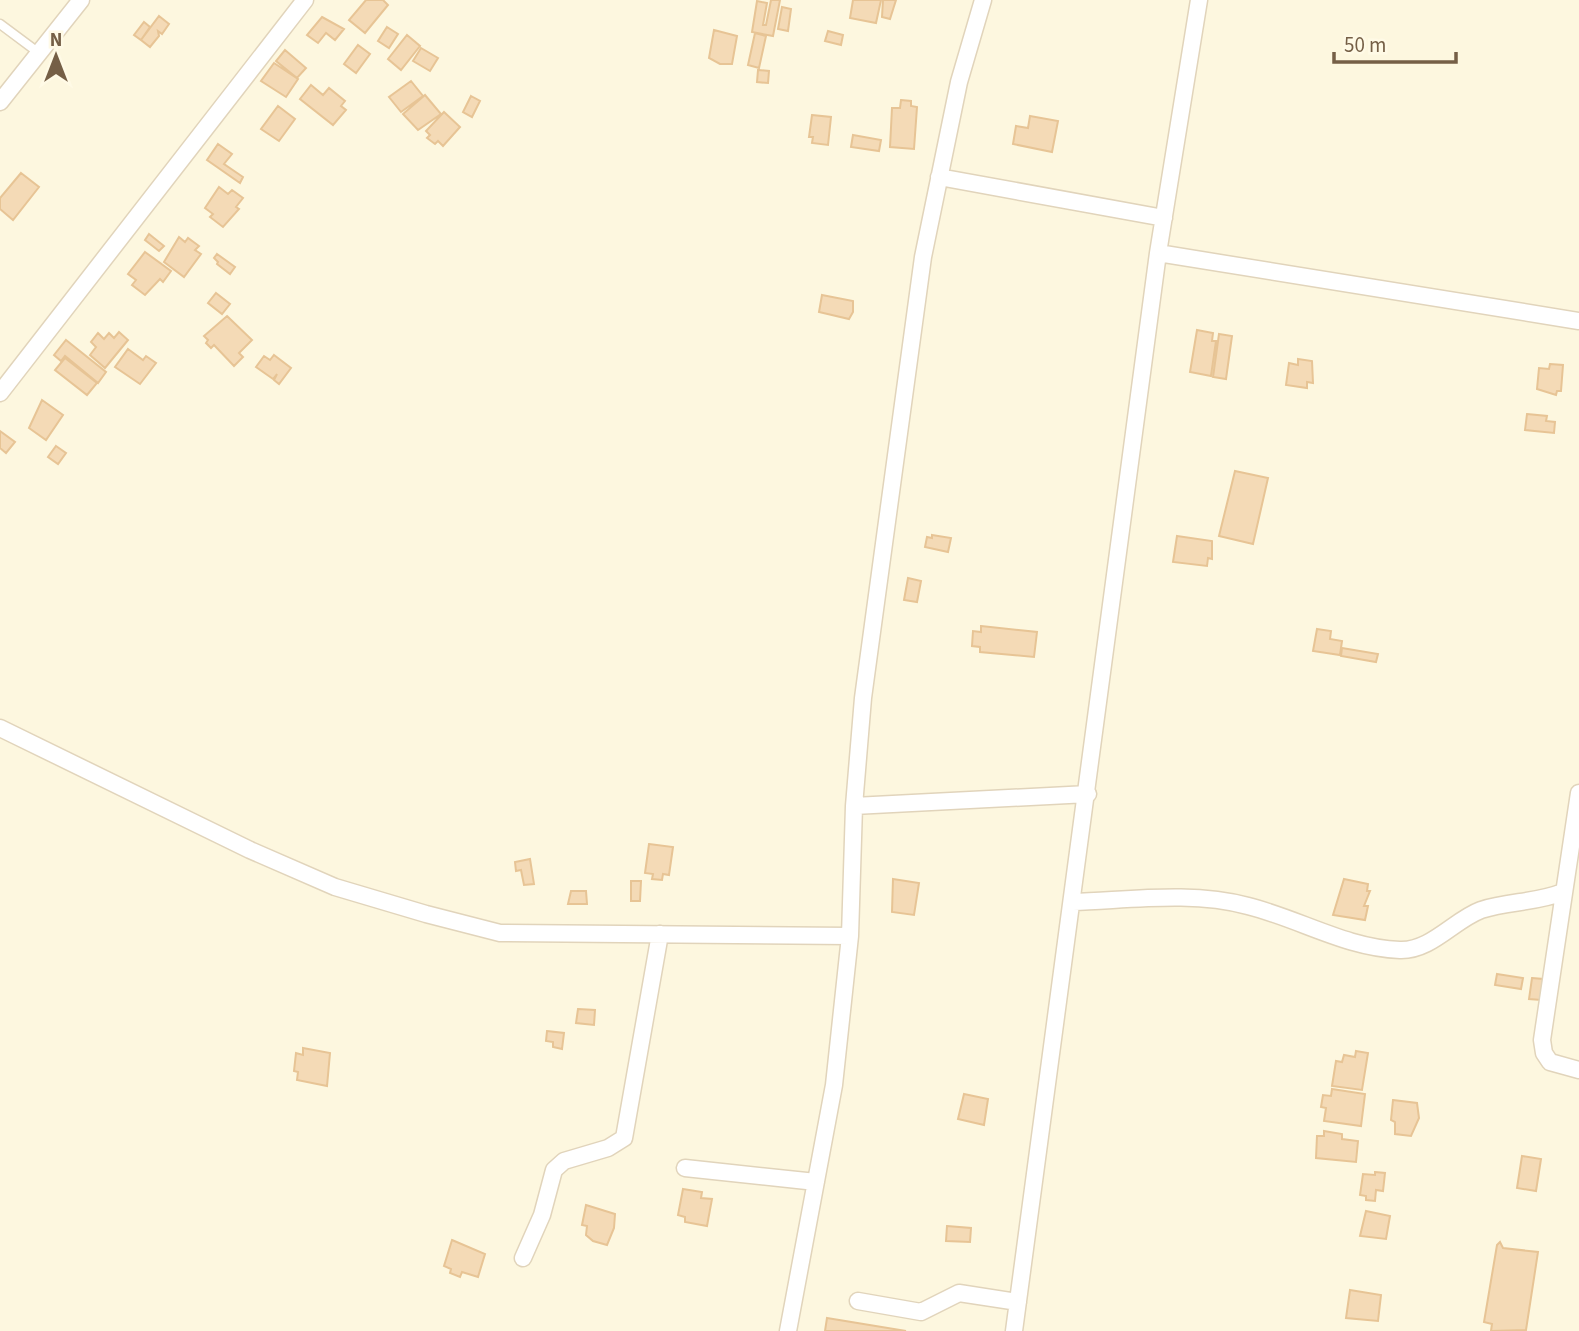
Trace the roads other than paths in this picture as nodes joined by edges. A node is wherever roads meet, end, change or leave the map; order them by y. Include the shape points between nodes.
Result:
1 (81, 0) edge
2 (305, 0) edge
3 (984, 0) edge
4 (1199, 0) edge
5 (0, 24) edge
6 (39, 53) junction
7 (0, 102) edge
8 (939, 177) junction
9 (1164, 218) junction
10 (1158, 253) junction
11 (1579, 321) edge
12 (0, 393) edge
13 (0, 728) edge
14 (1579, 793) edge
15 (1088, 794) junction
16 (854, 806) junction
17 (1563, 892) junction
18 (1073, 902) junction
19 (660, 934) junction
20 (850, 936) junction
21 (1579, 1070) edge
22 (685, 1168) dead end
23 (816, 1182) junction
24 (523, 1258) dead end
25 (858, 1301) dead end
26 (1018, 1302) junction
27 (788, 1331) edge
28 (1014, 1331) edge

1 - 6 street
2 - 12 street
3 - 8 street via 959,82
4 - 9 street
5 - 6 lane
6 - 7 street
8 - 9 street
8 - 16 street via 923,257 863,698
9 - 10 street
10 - 11 street
10 - 15 street
13 - 19 street via 335,887 500,933
14 - 17 street
15 - 16 street
15 - 18 street
16 - 20 street
17 - 18 street via 1535,902 1483,910 1420,946 1403,950 1358,945 1277,914 1210,898
17 - 21 street via 1542,1041 1550,1062
18 - 26 street
19 - 20 street
19 - 24 street via 624,1138 608,1148 564,1161 554,1170 542,1215
20 - 23 street via 834,1085
22 - 23 street
23 - 27 street
25 - 26 street via 921,1312 959,1293
26 - 28 street

